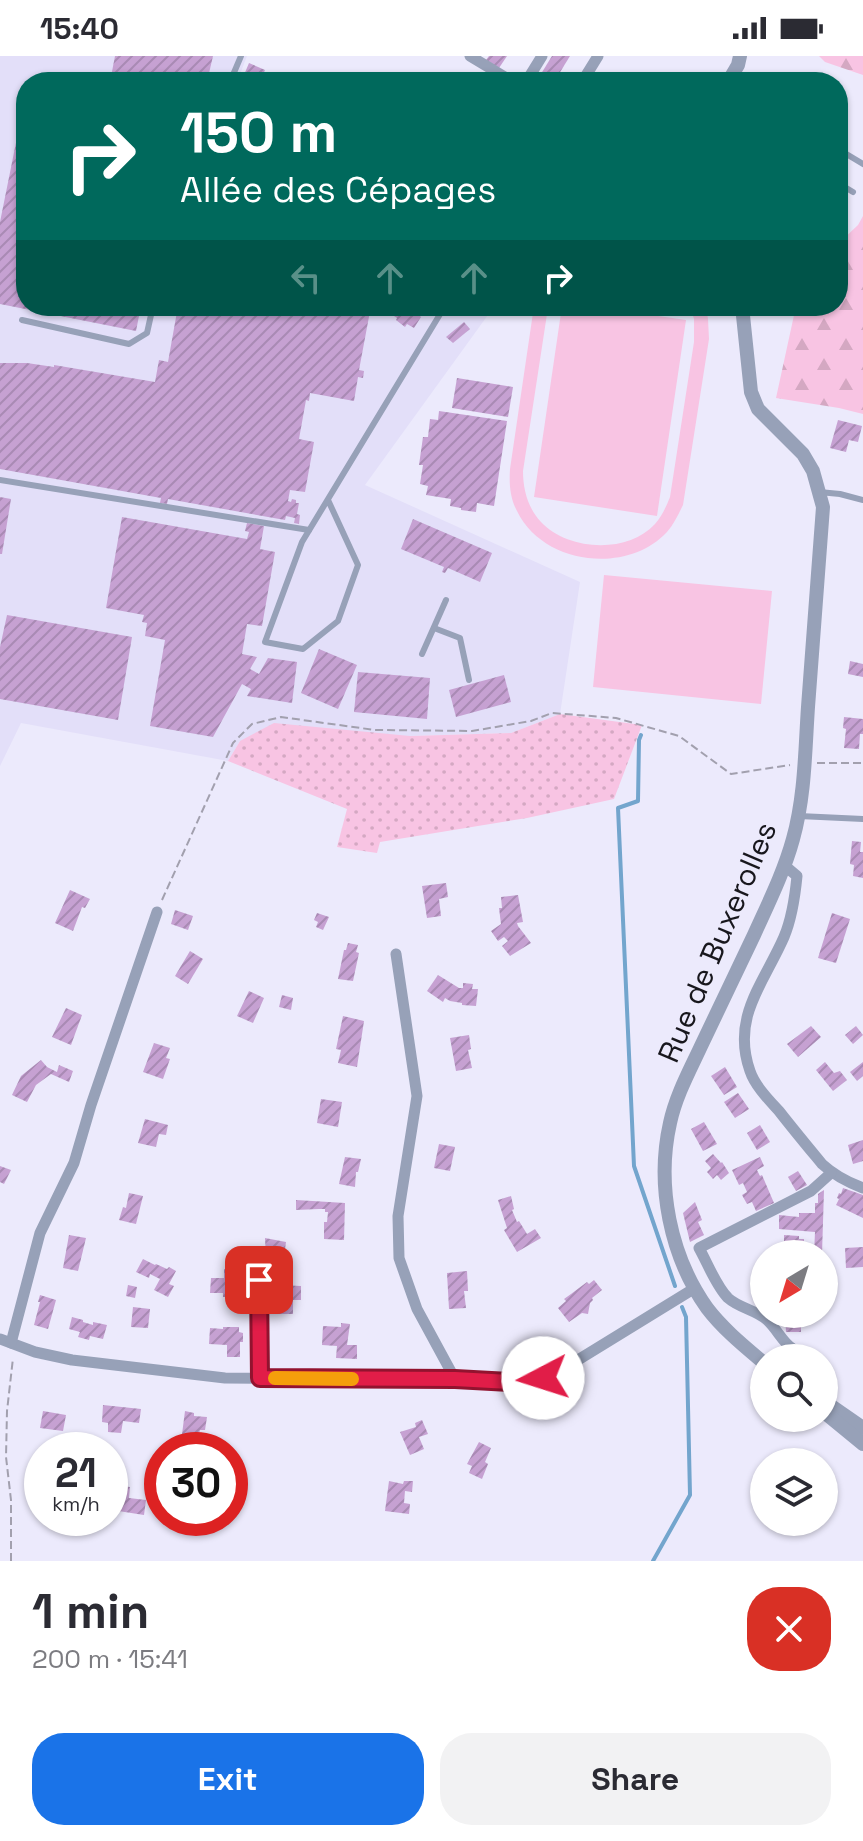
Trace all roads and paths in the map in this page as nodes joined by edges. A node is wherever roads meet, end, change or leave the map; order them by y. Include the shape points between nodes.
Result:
1 (475, 57) edge
2 (498, 72) edge
3 (848, 189) edge
4 (853, 192) dead end
5 (151, 316) edge
6 (439, 316) edge
7 (743, 316) edge
8 (22, 320) dead end
9 (0, 480) edge
10 (819, 492) junction
11 (328, 500) junction
12 (863, 500) edge
13 (309, 530) junction
14 (446, 600) dead end
15 (434, 628) junction
16 (422, 654) dead end
17 (469, 680) dead end
18 (804, 763) junction
19 (863, 763) edge
20 (798, 816) junction
21 (863, 819) edge
22 (784, 865) junction
23 (157, 912) joint
24 (396, 954) dead end
25 (831, 1173) junction
26 (863, 1188) edge
27 (259, 1280) dead end
28 (695, 1288) junction
29 (9, 1342) edge
30 (786, 1344) edge
31 (750, 1350) edge
32 (260, 1378) junction
33 (455, 1379) junction
34 (838, 1411) edge
35 (838, 1423) edge
36 (863, 1428) edge
37 (863, 1444) edge
38 (11, 1561) edge

1 - 2 street
3 - 4 lane
5 - 8 lane via 147,333 129,344
6 - 11 lane
7 - 10 street, Rue de Buxerolles via 751,392 758,409 803,454
9 - 13 lane
10 - 12 lane
10 - 18 street, Rue de Buxerolles via 823,507
11 - 13 lane
11 - 13 lane via 358,565 338,621 303,649 265,642
14 - 15 lane
15 - 16 lane
15 - 17 lane via 460,638
18 - 19 path
18 - 20 street, Rue de Buxerolles
18 - 23 path via 731,774 679,736 616,718 552,713 472,731 389,731 281,717 252,724 233,743
20 - 21 lane
20 - 22 street, Rue de Buxerolles
22 - 25 street via 797,876 795,901 785,935 750,1003 746,1050 750,1073 766,1097
22 - 28 street, Rue de Buxerolles via 670,1121 665,1154 669,1221
23 - 29 street via 74,1163 40,1233
24 - 33 street via 417,1096 398,1216 399,1258 417,1309
25 - 26 street
25 - 30 street via 811,1191 699,1248 728,1298 762,1316
27 - 32 street
28 - 31 street, Rue de Buxerolles via 725,1329
28 - 33 street via 543,1378
29 - 32 street via 72,1360
29 - 38 path via 6,1457
32 - 33 street
34 - 36 street
35 - 37 street

